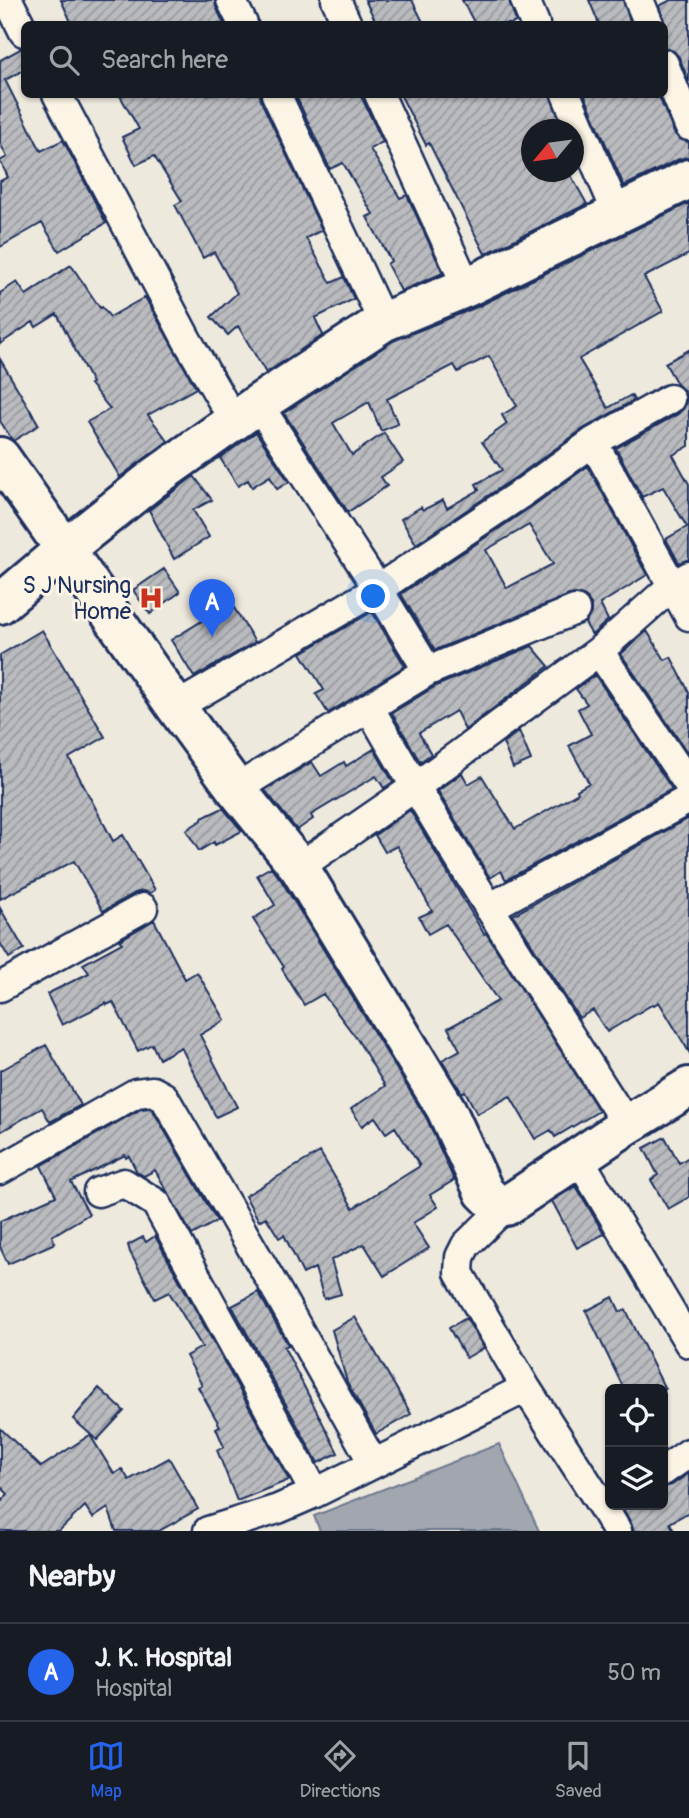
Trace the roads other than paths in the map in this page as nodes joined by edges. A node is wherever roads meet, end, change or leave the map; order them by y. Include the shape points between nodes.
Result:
1 (8, 0) edge
2 (231, 0) edge
3 (335, 0) edge
4 (525, 0) edge
5 (639, 0) edge
6 (242, 21) edge
7 (346, 21) edge
8 (535, 21) edge
9 (648, 21) edge
10 (21, 26) edge
11 (668, 74) edge
12 (60, 98) edge
13 (278, 98) edge
14 (381, 98) edge
15 (568, 98) edge
16 (689, 125) edge
17 (689, 179) edge
18 (617, 213) junction
19 (467, 287) junction
20 (383, 322) junction
21 (670, 399) dead end
22 (246, 413) junction
23 (593, 442) junction
24 (0, 457) edge
25 (65, 549) junction
26 (680, 581) edge
27 (378, 589) junction
28 (0, 604) edge
29 (575, 610) dead end
30 (689, 616) edge
31 (599, 651) junction
32 (428, 671) junction
33 (176, 707) junction
34 (369, 707) junction
35 (689, 785) edge
36 (415, 788) junction
37 (236, 789) junction
38 (689, 799) edge
39 (299, 867) junction
40 (143, 908) dead end
41 (489, 908) junction
42 (0, 988) edge
43 (689, 1087) edge
44 (627, 1125) junction
45 (578, 1157) junction
46 (0, 1170) edge
47 (98, 1192) dead end
48 (506, 1206) junction
49 (689, 1343) edge
50 (526, 1388) junction
51 (689, 1454) edge
52 (373, 1463) junction
53 (668, 1468) edge
54 (314, 1493) junction
55 (611, 1515) edge
56 (282, 1520) edge
57 (208, 1531) edge

1 - 10 street
2 - 6 street
3 - 7 street
4 - 8 street
5 - 9 street
11 - 16 street
12 - 22 street via 187,340
13 - 20 street
14 - 19 street
15 - 18 street
17 - 18 street
18 - 19 street
19 - 20 street
20 - 22 street
21 - 23 street
22 - 25 street
22 - 27 street
23 - 26 street
23 - 27 street
24 - 25 street
25 - 28 street
25 - 33 street
26 - 30 street
26 - 31 street
27 - 32 street
27 - 33 street
29 - 32 street
31 - 35 street
31 - 36 street
32 - 34 street
33 - 37 street
34 - 36 street
34 - 37 street
36 - 39 street
36 - 41 street
37 - 39 street
38 - 41 street
39 - 48 street via 446,1109 484,1192
40 - 42 street
41 - 44 street
43 - 44 street
44 - 45 street
45 - 48 street
45 - 49 street
46 - 52 street via 136,1093 153,1091 164,1097
47 - 54 street via 124,1183 156,1203
48 - 50 street via 466,1245 459,1273
50 - 52 street
50 - 55 street
51 - 53 street
52 - 54 street
54 - 56 street
56 - 57 street

